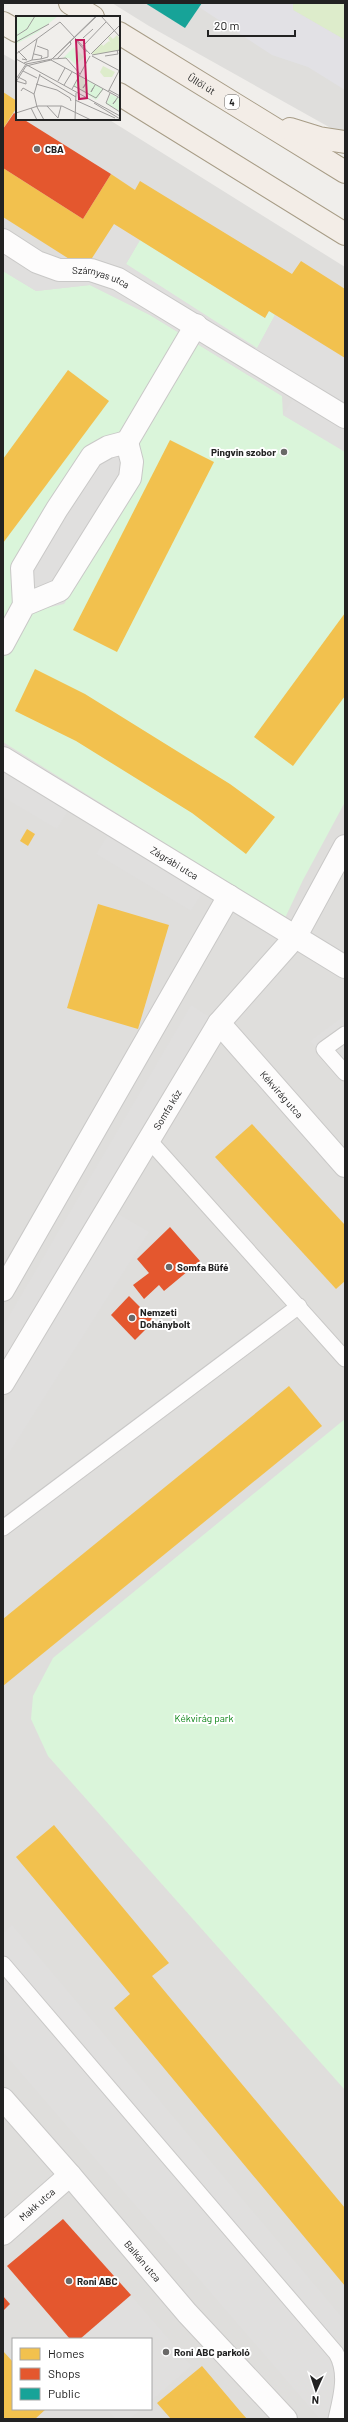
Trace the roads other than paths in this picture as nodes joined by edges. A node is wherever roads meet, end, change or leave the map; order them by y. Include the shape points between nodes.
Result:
1 (70, 3) edge
2 (91, 16) edge
3 (3, 23) edge
4 (16, 31) edge
5 (120, 34) edge
6 (120, 95) edge
7 (263, 122) junction
8 (345, 142) edge
9 (345, 172) edge
10 (345, 234) edge
11 (3, 240) edge
12 (196, 325) junction
13 (345, 417) edge
14 (127, 442) junction
15 (24, 605) junction
16 (3, 644) edge
17 (3, 758) edge
18 (345, 846) edge
19 (229, 896) junction
20 (296, 936) junction
21 (345, 968) edge
22 (219, 1023) junction
23 (345, 1034) edge
24 (345, 1073) edge
25 (148, 1139) junction
26 (345, 1166) edge
27 (3, 1290) edge
28 (299, 1306) junction
29 (345, 1359) edge
30 (3, 1383) edge
31 (3, 1528) edge
32 (3, 1964) edge
33 (3, 2099) edge
34 (70, 2175) junction
35 (3, 2234) edge
36 (286, 2419) edge
37 (336, 2419) edge

1 - 2 main road
3 - 4 main road
5 - 7 main road, Üllői út / 4
6 - 10 main road
7 - 8 main road via 318,138
7 - 9 main road, Üllői út / 4
11 - 12 street, Szárnyas utca via 37,262 58,270 91,270 113,276
12 - 13 street, Szárnyas utca
12 - 14 street
14 - 15 street via 108,447 92,456 58,509 22,568
14 - 15 street via 132,462 130,478 60,590
15 - 16 street
17 - 19 street, Zágrábi utca
18 - 20 street, Somfa köz
19 - 20 street, Zágrábi utca
19 - 27 street
20 - 21 street, Zágrábi utca
20 - 22 street, Somfa köz
22 - 25 street, Somfa köz
22 - 26 street, Kékvirág utca
23 - 24 lane via 324,1049
25 - 28 lane
25 - 30 street, Somfa köz
28 - 29 lane
28 - 31 lane
32 - 37 lane via 336,2353 343,2369 343,2383
33 - 34 street, Balkán utca
34 - 35 street, Makk utca
34 - 36 street, Balkán utca via 187,2313

